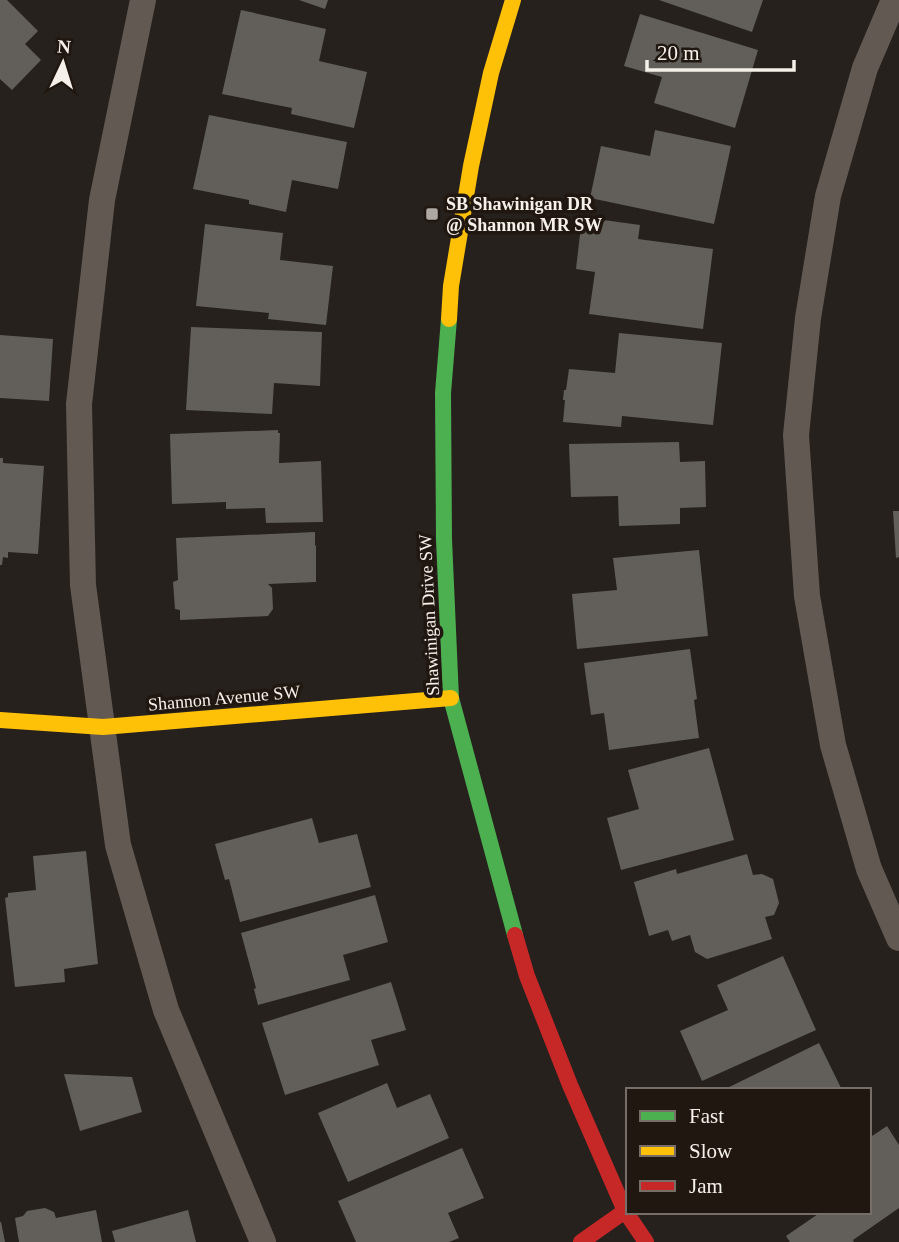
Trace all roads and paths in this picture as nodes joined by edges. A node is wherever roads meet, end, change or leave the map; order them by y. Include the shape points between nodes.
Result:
1 (143, 0) edge
2 (513, 0) edge
3 (894, 0) edge
4 (451, 698) junction
5 (0, 720) edge
6 (103, 727) junction
7 (899, 938) edge
8 (625, 1211) joint
9 (627, 1214) edge
10 (263, 1242) edge
11 (581, 1242) edge
12 (646, 1242) edge

1 - 6 lane via 102,200 79,404 83,584
2 - 4 street, Shawinigan Drive SW via 491,73 451,286 443,393 443,539
3 - 7 lane via 865,68 828,196 808,318 796,435 807,596 834,745 869,869
4 - 6 street, Shannon Avenue SW
4 - 8 street, Shawinigan Drive SW via 527,976
5 - 6 street, Shannon Avenue SW
6 - 10 lane via 118,845 166,1010
8 - 11 street
9 - 12 street, Shawinigan Drive SW

